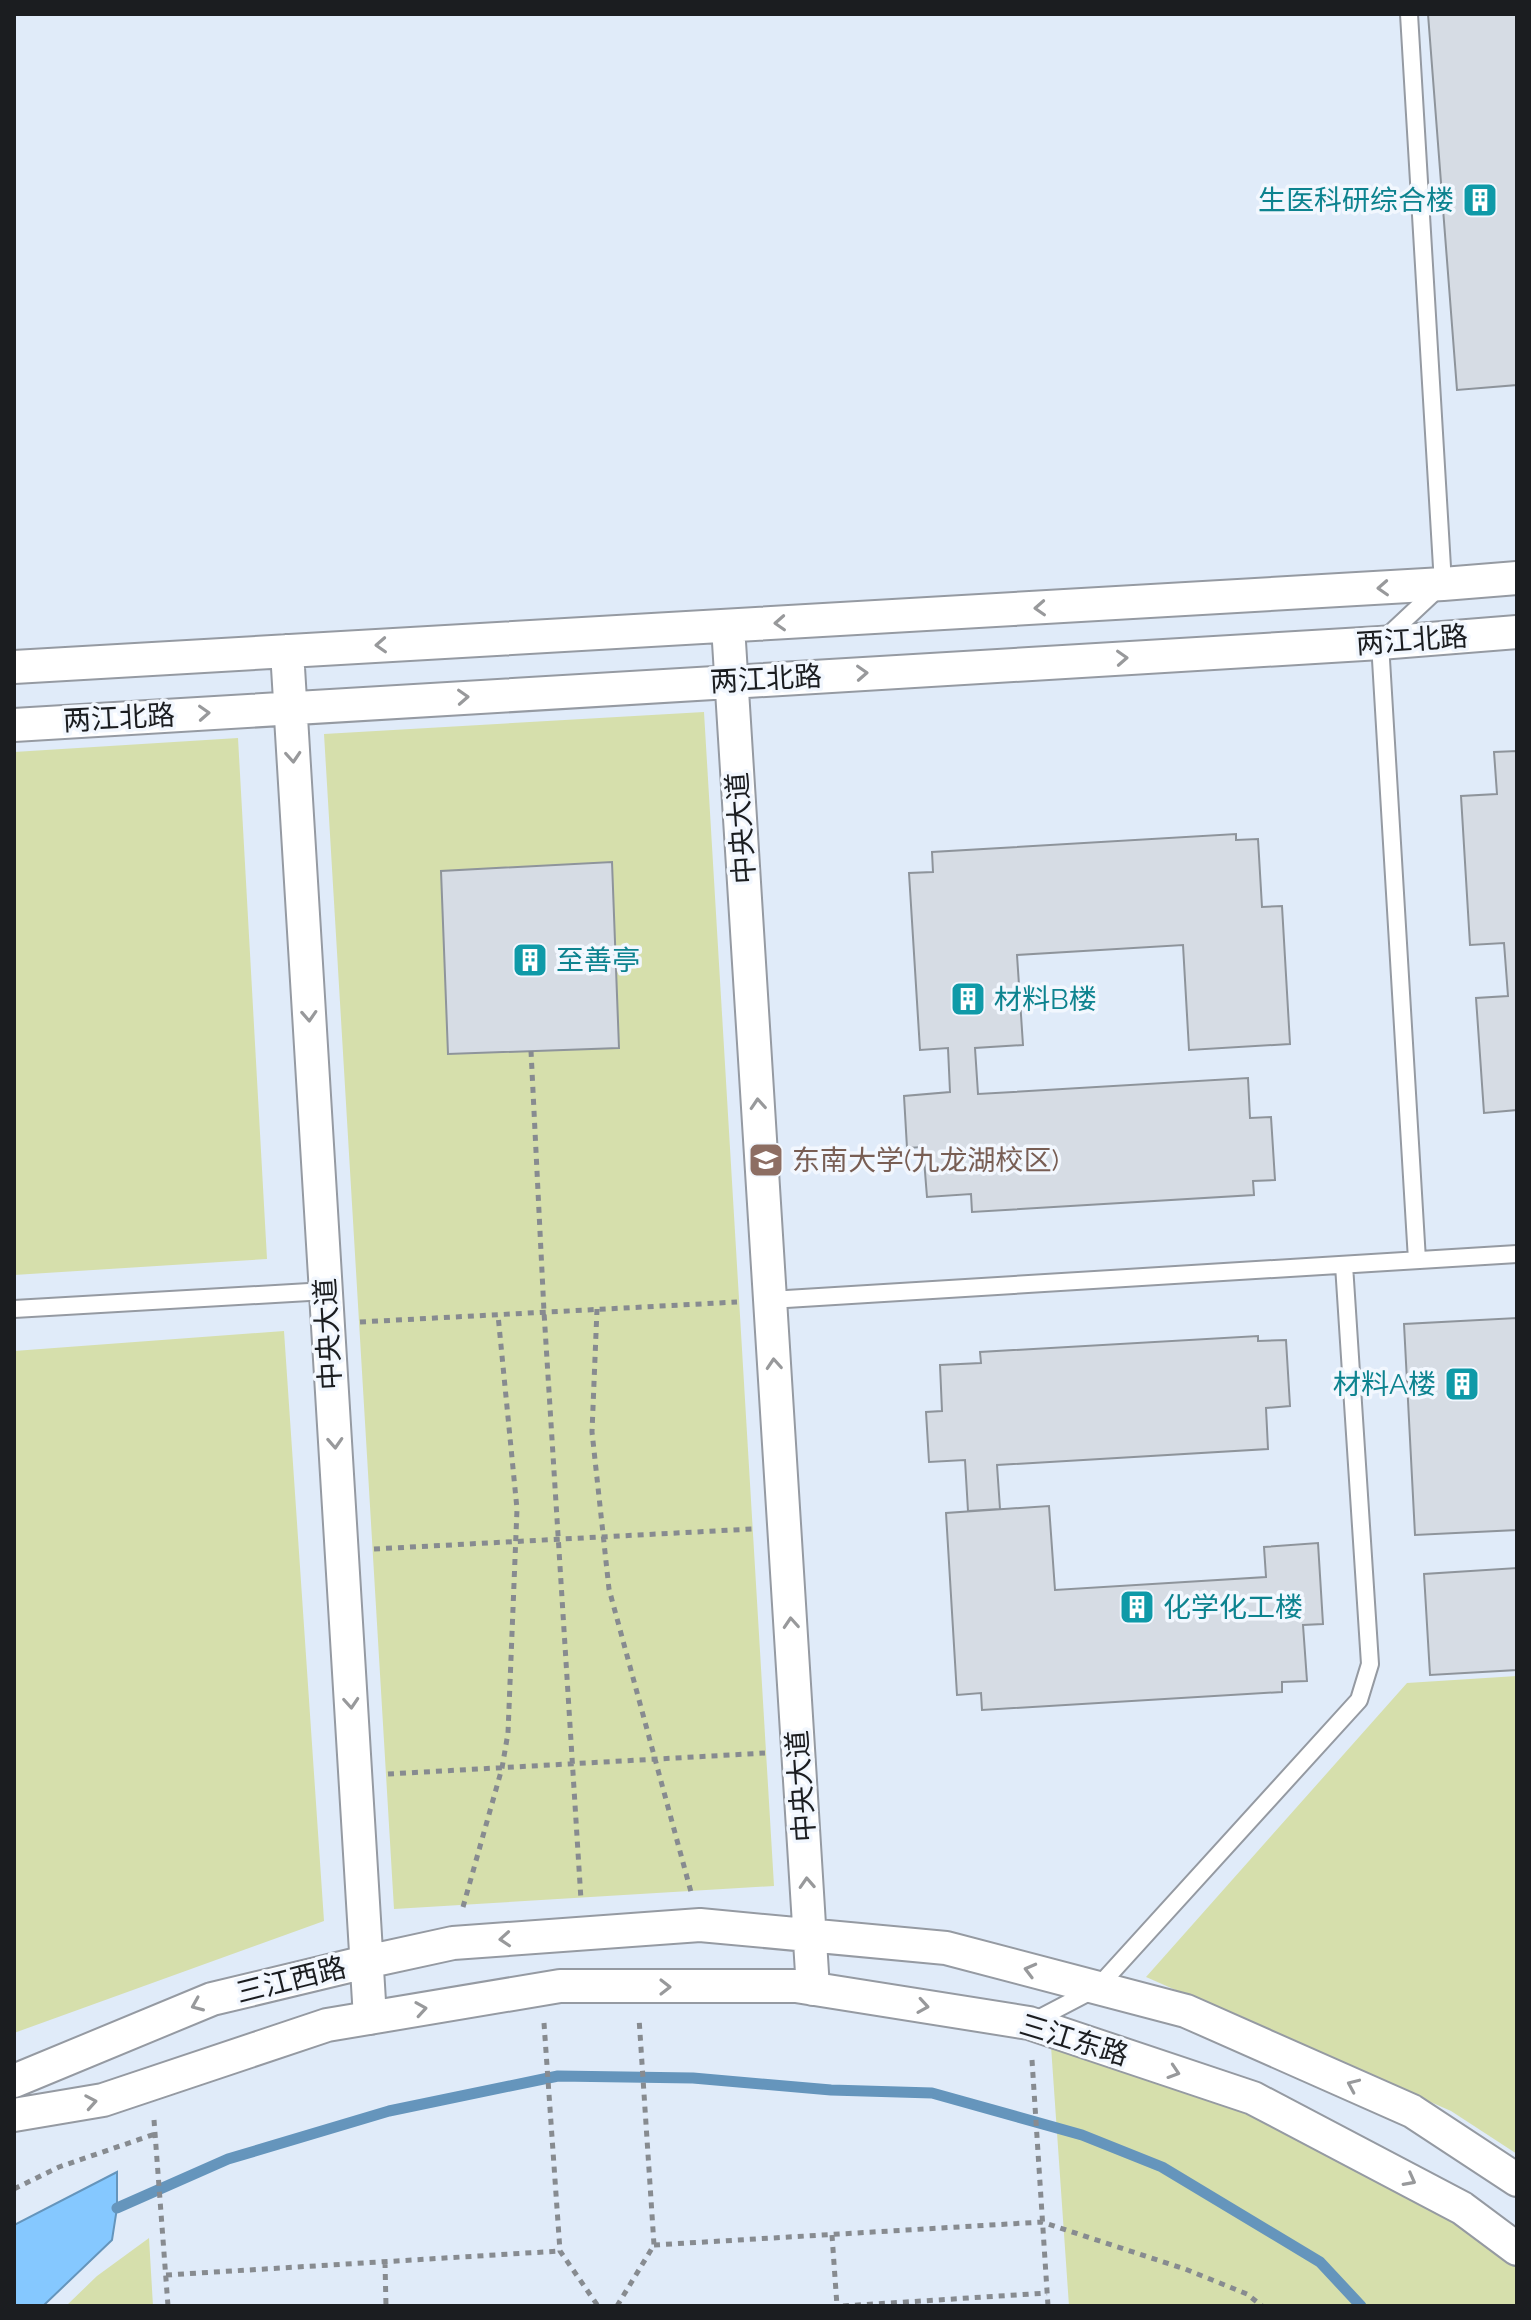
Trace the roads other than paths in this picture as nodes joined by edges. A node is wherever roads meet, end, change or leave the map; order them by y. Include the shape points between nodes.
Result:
1 (1409, 14) edge
2 (1517, 578) edge
3 (1443, 584) junction
4 (728, 626) junction
5 (1517, 632) edge
6 (1380, 643) junction
7 (287, 651) junction
8 (14, 667) edge
9 (732, 681) junction
10 (290, 708) junction
11 (14, 725) edge
12 (1517, 1254) edge
13 (1417, 1260) junction
14 (1344, 1265) junction
15 (326, 1291) junction
16 (770, 1300) junction
17 (14, 1309) edge
18 (583, 1933) joint
19 (810, 1937) junction
20 (366, 1962) junction
21 (587, 1987) joint
22 (1097, 1988) junction
23 (813, 1989) junction
24 (370, 2018) junction
25 (1029, 2023) junction
26 (14, 2081) edge
27 (14, 2115) edge
28 (1517, 2180) edge
29 (1517, 2249) edge

1 - 3 lane
2 - 3 street, 两江北路
3 -> 4 street, 两江北路
3 - 6 lane
4 -> 7 street, 两江北路
4 - 9 street, 中央大道
5 - 6 street, 两江北路
9 -> 6 street, 两江北路
6 - 13 lane
7 - 8 street, 两江北路
7 - 10 street, 中央大道
10 -> 9 street, 两江北路
16 -> 9 street, 中央大道
11 -> 10 street, 两江北路
10 -> 15 street, 中央大道
12 - 13 lane
13 - 14 lane
14 - 16 lane
14 - 22 lane via 1370,1664 1359,1700
15 - 17 lane
15 -> 20 street, 中央大道
19 -> 16 street, 中央大道
18 - 19 street, 三江东路 via 700,1925
18 -> 20 street, 三江西路 via 453,1943
22 -> 19 street, 三江东路 via 946,1948
19 - 23 street, 中央大道
20 - 24 street, 中央大道
20 -> 26 street, 三江西路 via 212,1999
21 -> 23 street, 三江东路
24 -> 21 street, 三江西路 via 560,1986
22 - 25 lane
28 -> 22 street, 三江东路 via 1412,2111 1186,2011
23 -> 25 street, 三江东路
27 -> 24 street, 三江西路 via 103,2100 327,2025
25 -> 29 street, 三江东路 via 1253,2098 1462,2208

